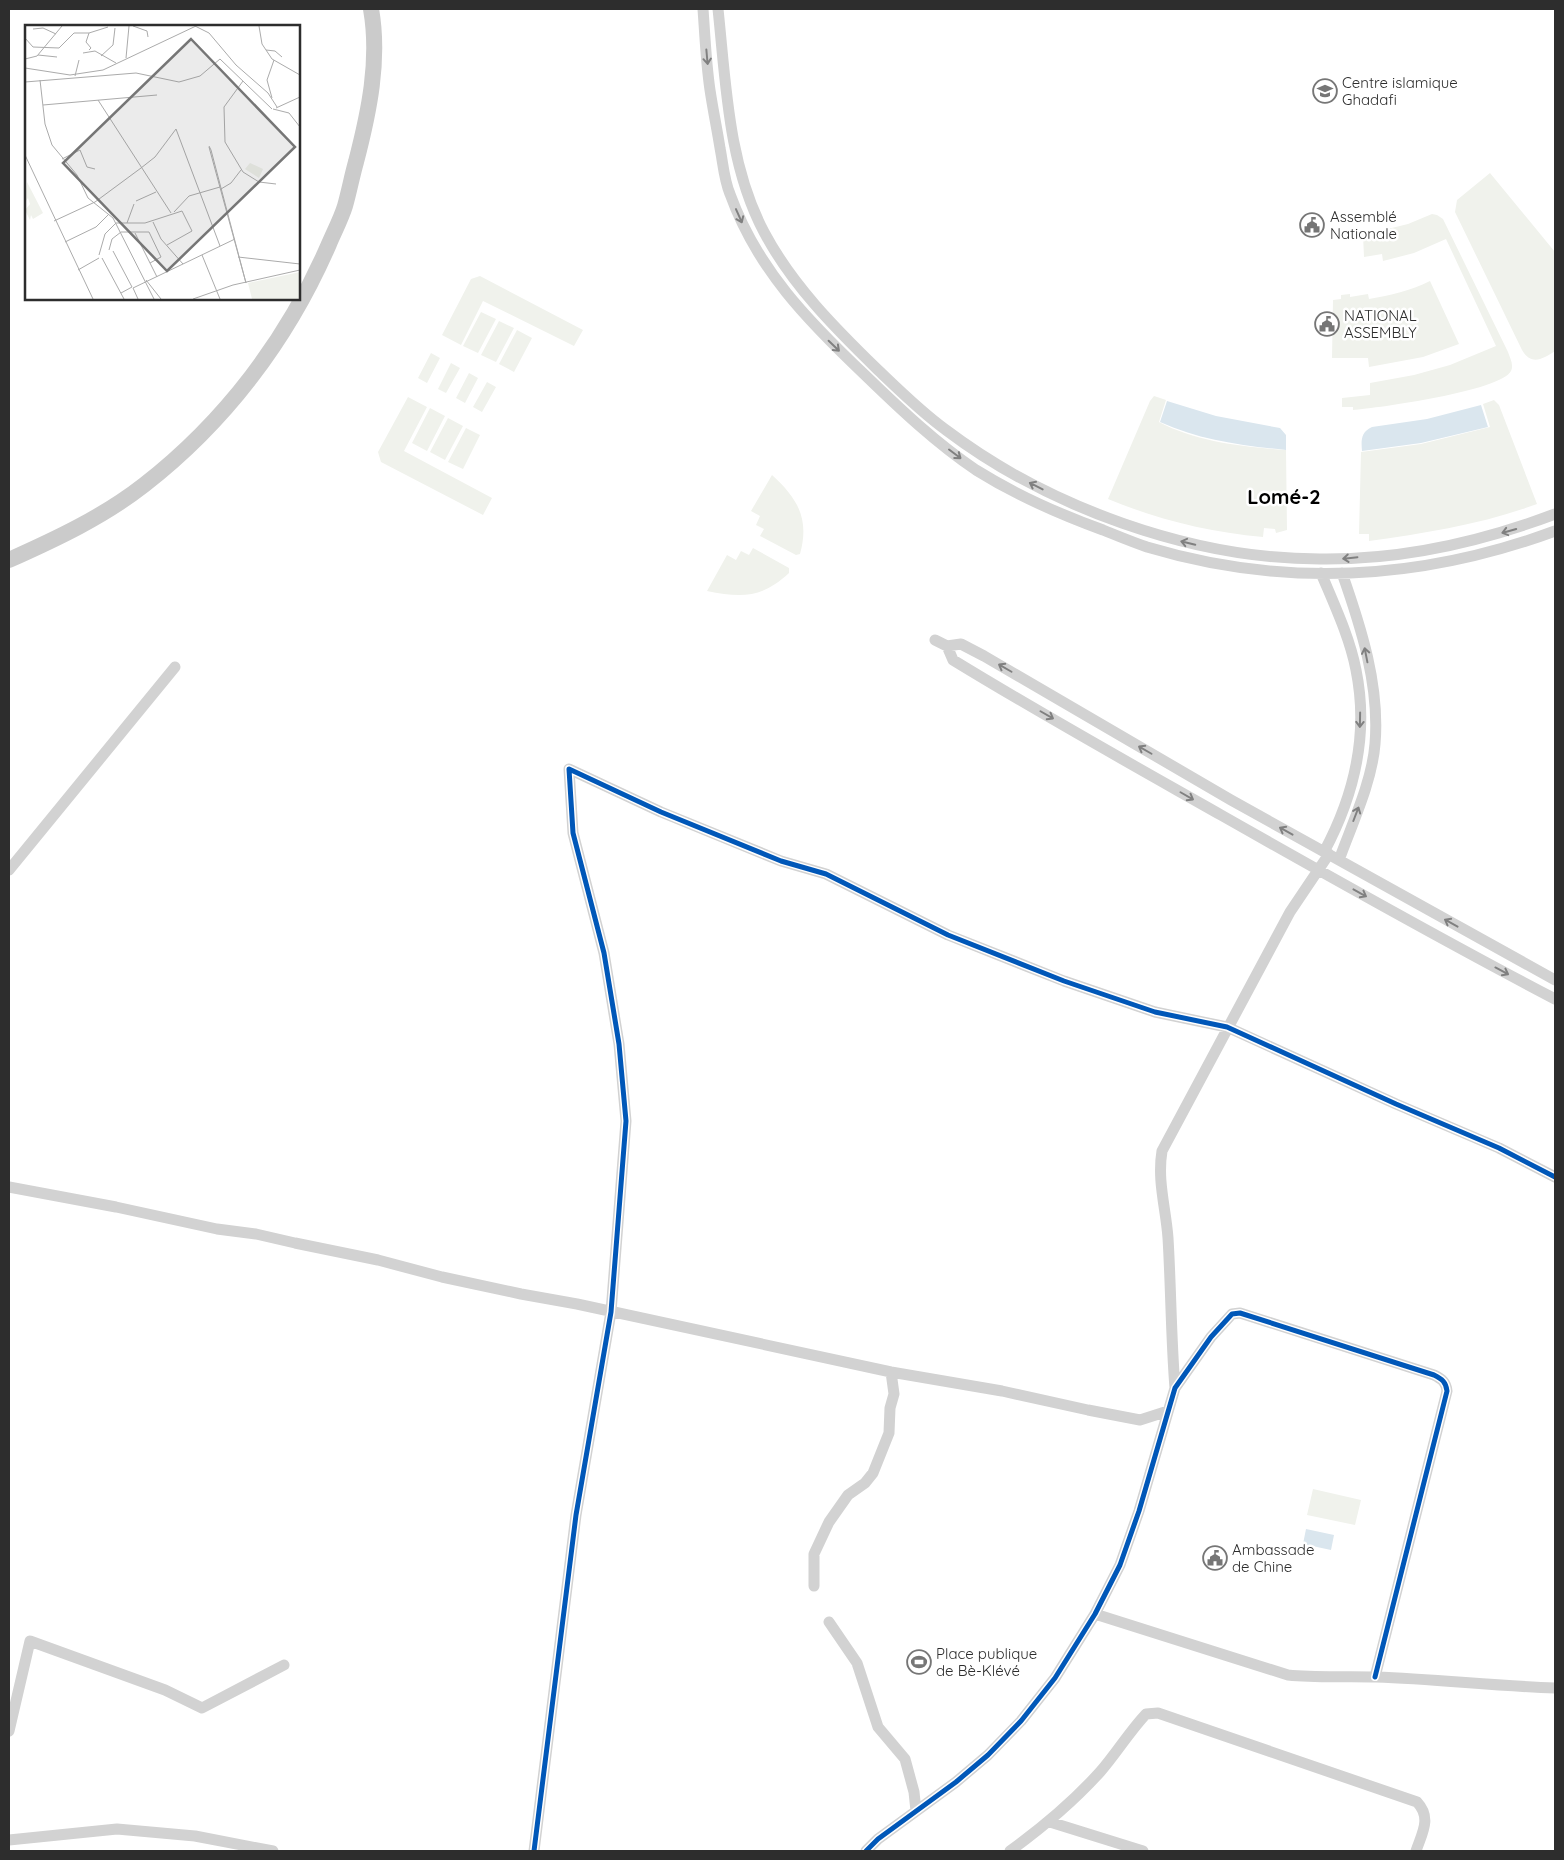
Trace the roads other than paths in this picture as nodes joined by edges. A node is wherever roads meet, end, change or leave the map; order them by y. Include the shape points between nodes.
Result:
1 (371, 9) edge
2 (703, 9) edge
3 (718, 9) edge
4 (1555, 514) edge
5 (1555, 531) edge
6 (9, 560) edge
7 (1321, 573) junction
8 (1342, 574) junction
9 (935, 640) dead end
10 (947, 646) junction
11 (175, 667) dead end
12 (1331, 855) junction
13 (9, 870) edge
14 (1317, 870) junction
15 (1555, 980) edge
16 (1555, 999) edge
17 (1227, 1027) junction
18 (1555, 1177) edge
19 (9, 1188) edge
20 (611, 1312) junction
21 (891, 1372) junction
22 (1176, 1388) junction
23 (1168, 1412) junction
24 (814, 1586) dead end
25 (1095, 1614) junction
26 (829, 1622) dead end
27 (284, 1665) dead end
28 (1375, 1677) junction
29 (1555, 1688) edge
30 (9, 1731) edge
31 (916, 1811) junction
32 (1050, 1822) junction
33 (9, 1840) edge
34 (272, 1851) edge
35 (534, 1851) edge
36 (866, 1851) edge
37 (1010, 1851) edge
38 (1143, 1851) edge
39 (1416, 1851) edge

1 - 6 main road via 375,32 372,90 360,148 344,207 296,312 233,401 197,440 143,486 102,514
2 -> 7 street via 710,89 728,192 750,241 788,297 813,326 908,417 976,469 1020,495 1080,522 1146,546 1200,560 1256,569
4 -> 3 street via 1514,530 1456,545 1340,559 1293,558 1212,548 1139,529 1013,474 975,451 918,407 849,341 784,266 763,231 734,143
5 - 8 street via 1518,545 1432,565
7 - 8 street
7 -> 12 street via 1341,621 1356,670 1360,707 1360,746 1354,780
12 -> 8 street via 1365,790 1375,745 1375,700 1364,642
9 - 10 street
12 -> 10 street via 984,656 961,644
10 -> 14 street via 953,660
11 - 13 street
12 - 14 street
15 -> 12 street
14 -> 16 street
14 - 17 street via 1290,912
17 - 18 street via 1499,1148
17 - 20 street via 1155,1012 1064,981 948,935 826,874 781,861 661,812 569,769 574,833 604,953 619,1044 626,1121
17 - 22 street via 1162,1151 1159,1175 1168,1236
19 - 20 street via 272,1238
20 - 21 street
20 - 35 street via 576,1515
21 - 23 street via 1140,1420
21 - 24 street via 894,1394 889,1433 873,1473 848,1495 829,1522 814,1554
22 - 23 street
22 - 28 street via 1211,1338 1236,1312 1434,1374 1444,1382 1447,1392
23 - 25 street via 1120,1565
25 - 28 street via 1288,1675
25 - 31 street via 1055,1678 1021,1721 988,1755
26 - 31 street via 857,1663 878,1727 905,1759
27 - 30 street via 202,1708 165,1690 30,1642
28 - 29 street
31 - 36 street
32 - 37 street
32 - 38 street
32 - 39 street via 1101,1771 1146,1714 1158,1713 1417,1802 1424,1810 1426,1820
33 - 34 street via 117,1829 195,1836

